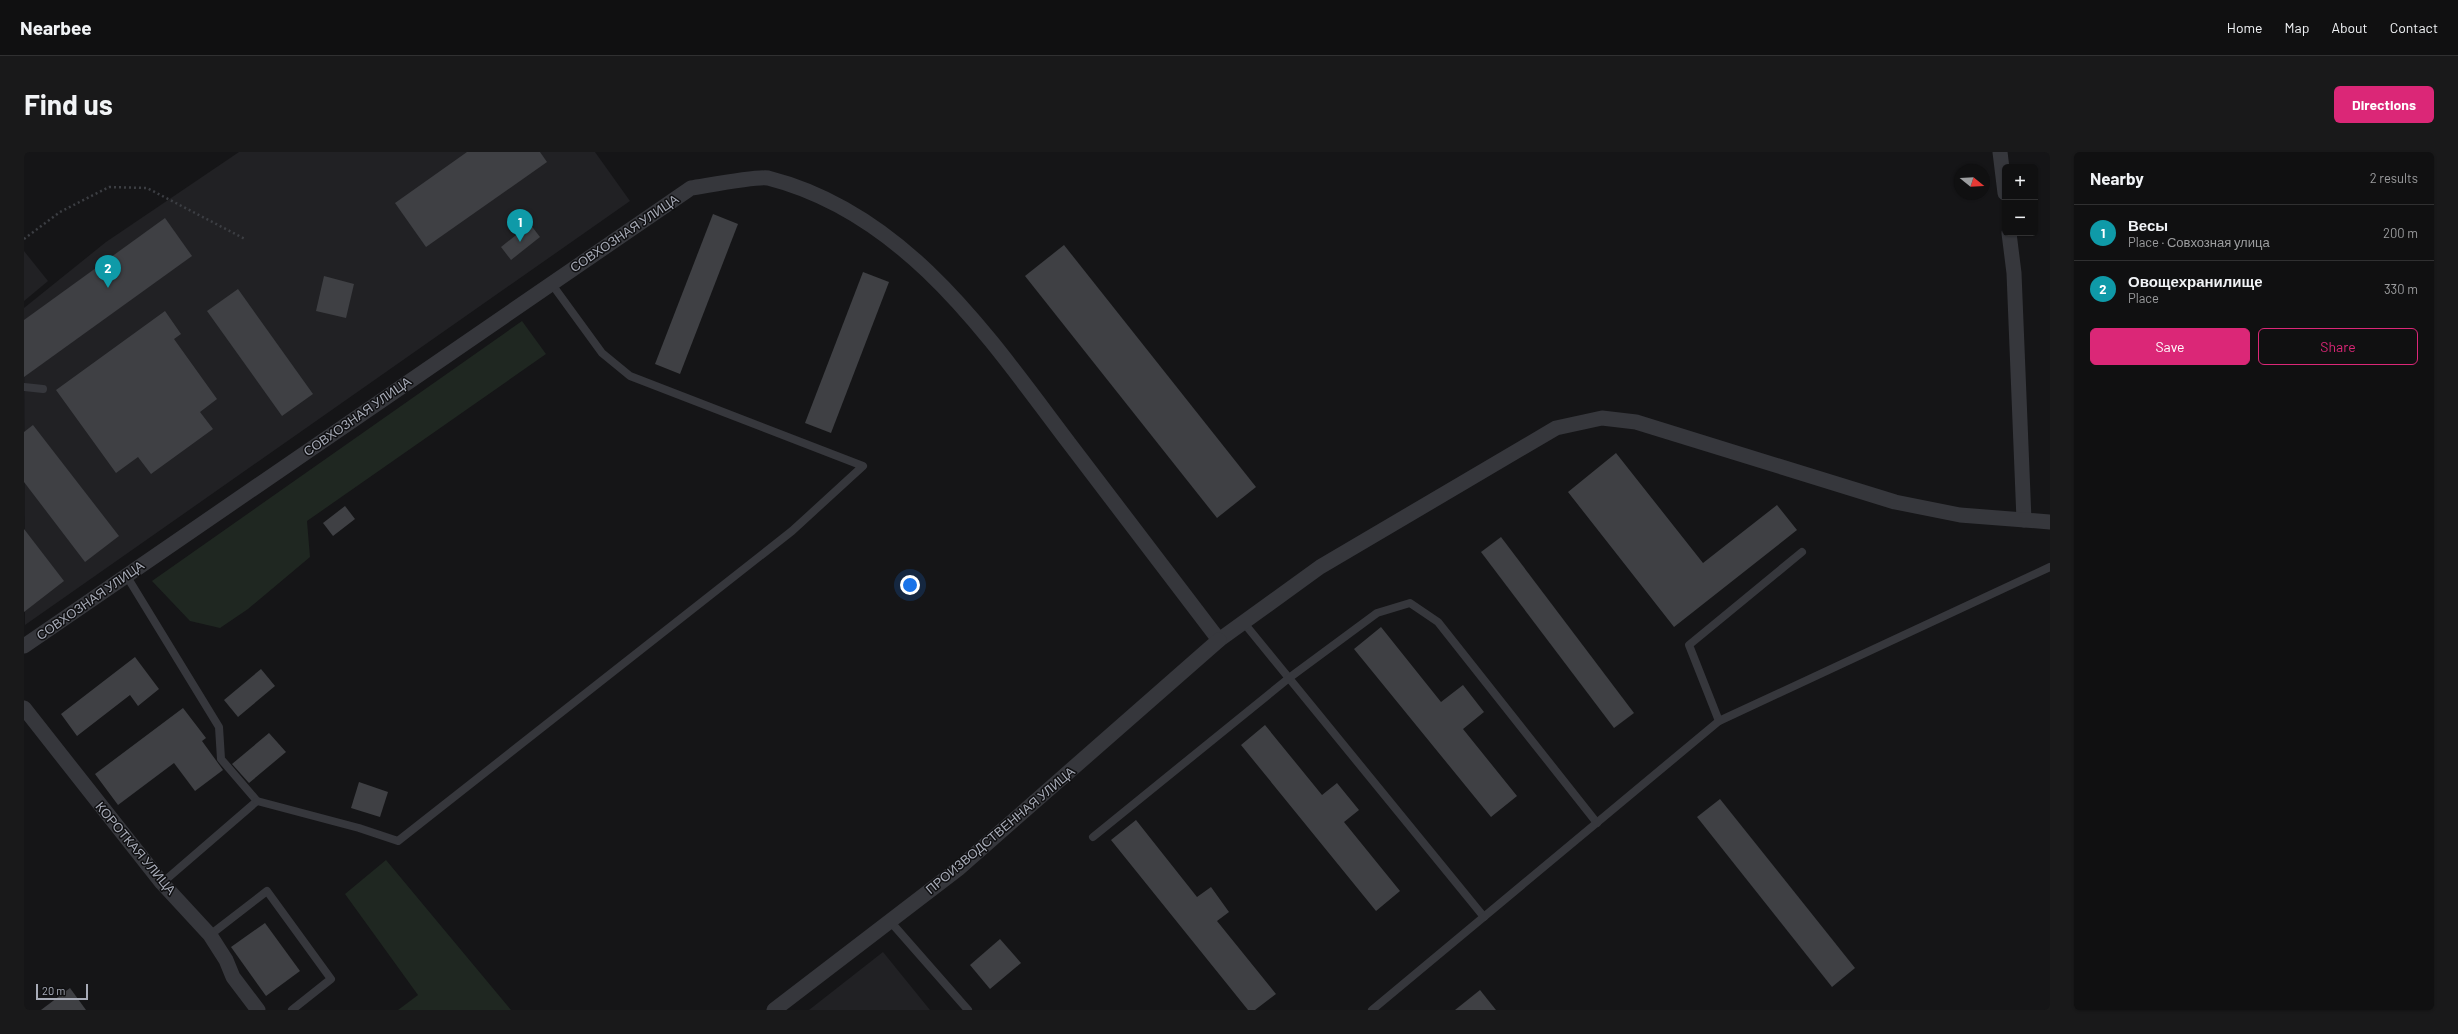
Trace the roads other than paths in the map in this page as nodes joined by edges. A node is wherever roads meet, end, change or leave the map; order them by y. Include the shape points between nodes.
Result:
1 (2000, 152) edge
2 (2002, 168) edge
3 (2009, 236) edge
4 (551, 283) junction
5 (24, 387) edge
6 (43, 389) dead end
7 (2024, 520) junction
8 (2050, 522) edge
9 (1802, 552) dead end
10 (2050, 567) edge
11 (126, 575) junction
12 (1244, 623) junction
13 (26, 640) edge
14 (1219, 640) junction
15 (1289, 678) junction
16 (24, 708) edge
17 (1719, 721) junction
18 (257, 802) junction
19 (1597, 823) junction
20 (1094, 837) dead end
21 (162, 883) junction
22 (1484, 917) junction
23 (889, 920) junction
24 (210, 935) junction
25 (258, 1010) edge
26 (292, 1010) edge
27 (774, 1010) edge
28 (968, 1010) edge
29 (1372, 1010) edge

1 - 2 street
3 - 7 street via 2014,273
4 - 11 street, СОВХОЗНАЯ УЛИЦА
4 - 14 street, СОВХОЗНАЯ УЛИЦА via 691,188 765,178 827,199 874,226 928,271 980,326
4 - 18 lane via 602,353 630,376 863,466 792,532 398,841 359,828
5 - 6 lane
7 - 8 street, ПРОИЗВОДСТВЕННАЯ УЛИЦА
7 - 12 street, ПРОИЗВОДСТВЕННАЯ УЛИЦА via 1960,515 1895,502 1636,422 1602,418 1556,428 1320,567
9 - 17 lane via 1689,645
10 - 17 lane
11 - 13 street, СОВХОЗНАЯ УЛИЦА
11 - 18 lane via 219,727 221,759
12 - 14 street, ПРОИЗВОДСТВЕННАЯ УЛИЦА
12 - 15 lane
14 - 23 street, ПРОИЗВОДСТВЕННАЯ УЛИЦА via 958,869
15 - 19 lane via 1376,613 1410,602 1438,622
15 - 20 lane
15 - 22 lane
16 - 21 street, КОРОТКАЯ УЛИЦА
17 - 19 lane
18 - 21 lane
19 - 22 lane
21 - 24 street, КОРОТКАЯ УЛИЦА
22 - 29 lane
23 - 27 street, ПРОИЗВОДСТВЕННАЯ УЛИЦА
23 - 28 lane
24 - 25 street, КОРОТКАЯ УЛИЦА via 226,960 233,977
24 - 26 lane via 267,892 331,979

